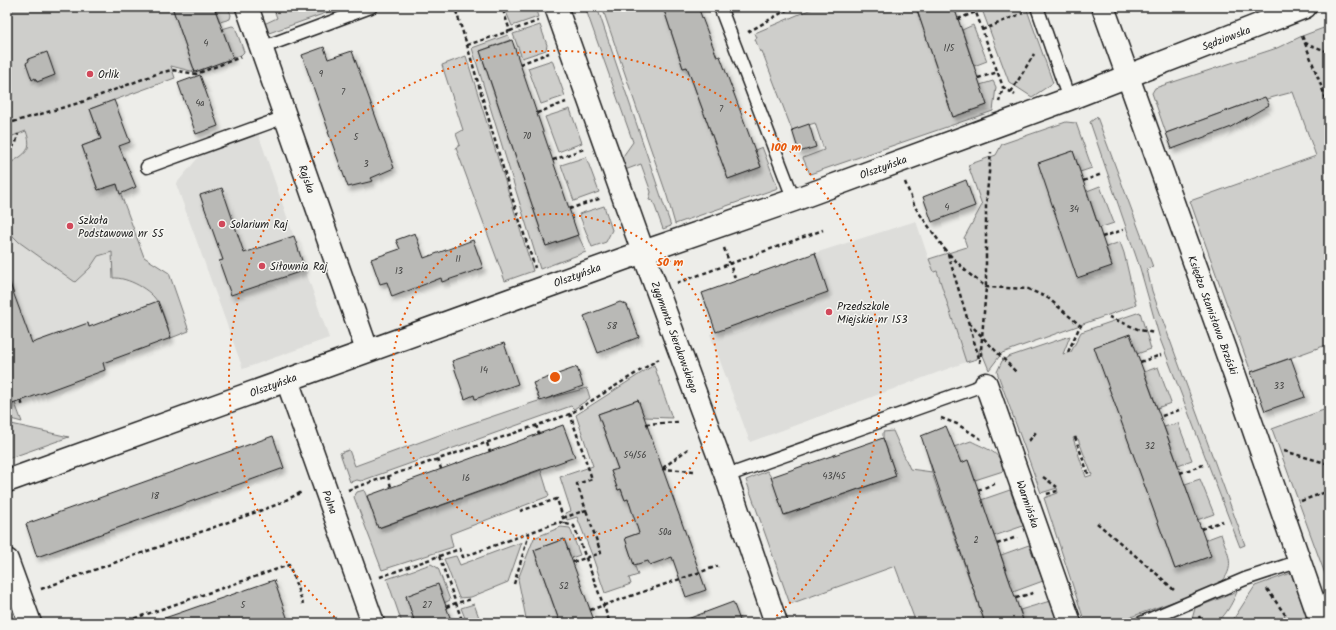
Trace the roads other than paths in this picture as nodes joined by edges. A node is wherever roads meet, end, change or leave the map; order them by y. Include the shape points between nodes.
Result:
1 (247, 7) edge
2 (371, 7) edge
3 (720, 7) edge
4 (1037, 7) edge
5 (1103, 7) edge
6 (1305, 7) edge
7 (549, 13) edge
8 (261, 48) junction
9 (1138, 73) junction
10 (1069, 100) junction
11 (286, 117) junction
12 (147, 167) dead end
13 (794, 200) junction
14 (643, 252) junction
15 (367, 350) junction
16 (287, 380) junction
17 (986, 384) joint
18 (726, 476) junction
19 (7, 481) edge
20 (7, 560) edge
21 (1300, 561) junction
22 (30, 623) edge
23 (373, 623) edge
24 (776, 623) edge
25 (1070, 623) edge
26 (1141, 623) edge
27 (1321, 623) edge

1 - 8 street, Rajska
2 - 8 lane
3 - 13 lane
4 - 10 lane
5 - 9 street, Księdza Stanisława Brzóski
6 - 9 street, Sędziowska
7 - 14 street, Zygmunta Sierakowskiego
8 - 11 street, Rajska
9 - 10 street, Olsztyńska
9 - 21 street, Księdza Stanisława Brzóski via 1236,380
10 - 13 street, Olsztyńska
11 - 12 lane
11 - 15 street, Rajska
13 - 14 street, Olsztyńska
14 - 15 street, Olsztyńska
14 - 18 street, Zygmunta Sierakowskiego
15 - 16 street, Olsztyńska
16 - 19 street, Olsztyńska
16 - 23 street, Polna
17 - 18 lane
17 - 25 street, Warmińska
18 - 24 street, Zygmunta Sierakowskiego
20 - 22 street
21 - 26 lane via 1257,575
21 - 27 street, Księdza Stanisława Brzóski

